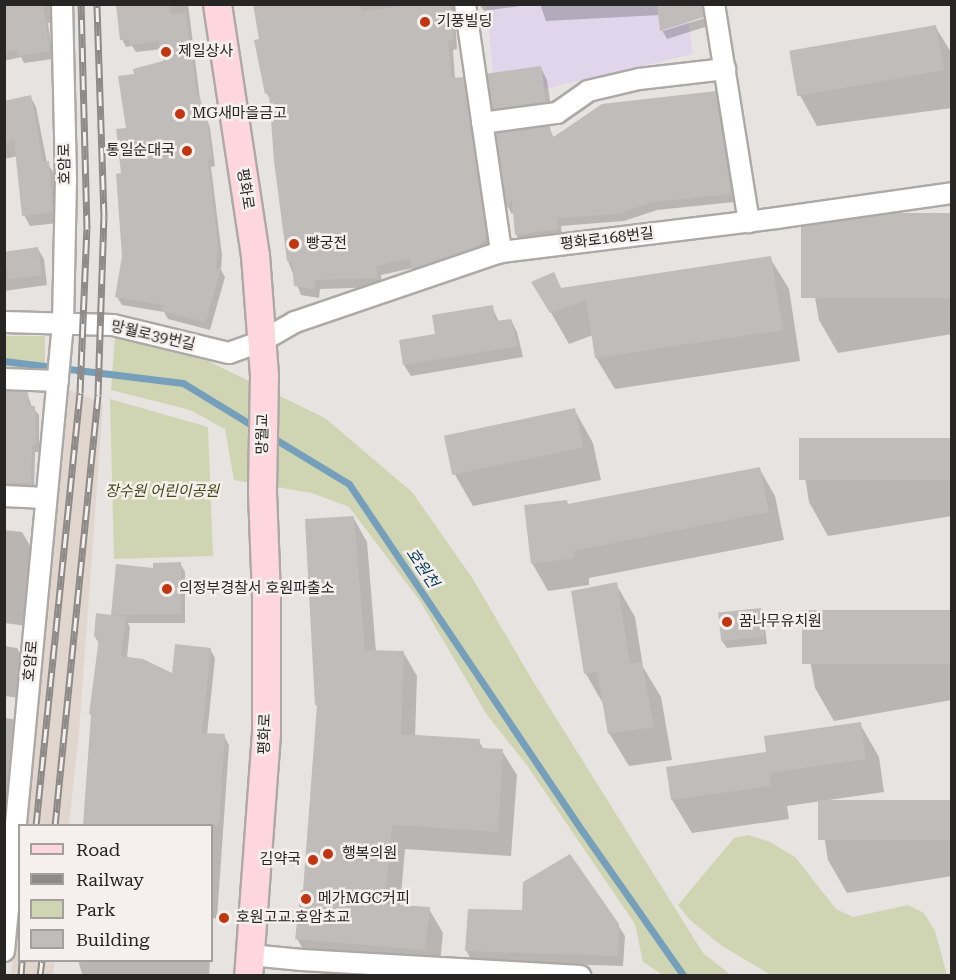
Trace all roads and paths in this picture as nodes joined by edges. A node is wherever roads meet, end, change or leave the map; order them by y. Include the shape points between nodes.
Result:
1 (62, 4) edge
2 (217, 4) edge
3 (465, 4) edge
4 (714, 4) edge
5 (724, 69) junction
6 (482, 123) junction
7 (951, 193) edge
8 (749, 222) junction
9 (501, 252) junction
10 (4, 322) edge
11 (63, 323) junction
12 (262, 341) junction
13 (264, 375) joint
14 (58, 376) junction
15 (4, 379) edge
16 (262, 492) joint
17 (4, 496) edge
18 (45, 498) junction
19 (4, 951) edge
20 (249, 965) edge
21 (580, 975) edge

1 - 11 street, 호암로 via 66,179
2 - 12 main road, 평화로 via 255,255
3 - 6 street
4 - 5 street
5 - 6 street via 639,79 588,92 557,113
5 - 8 street
6 - 9 street
7 - 8 street, 평화로168번길
8 - 9 street, 평화로168번길
9 - 12 street, 평화로168번길 via 295,322
10 - 11 street, 망월로39번길
11 - 12 street, 망월로39번길 via 113,325 229,353
11 - 14 street, 호암로
12 - 13 main road, 평화로
13 - 16 main road, 망월교
14 - 15 street
14 - 18 street, 호암로
16 - 20 main road, 평화로 via 266,733
17 - 18 street
18 - 19 street, 호암로
20 - 21 street via 302,960

